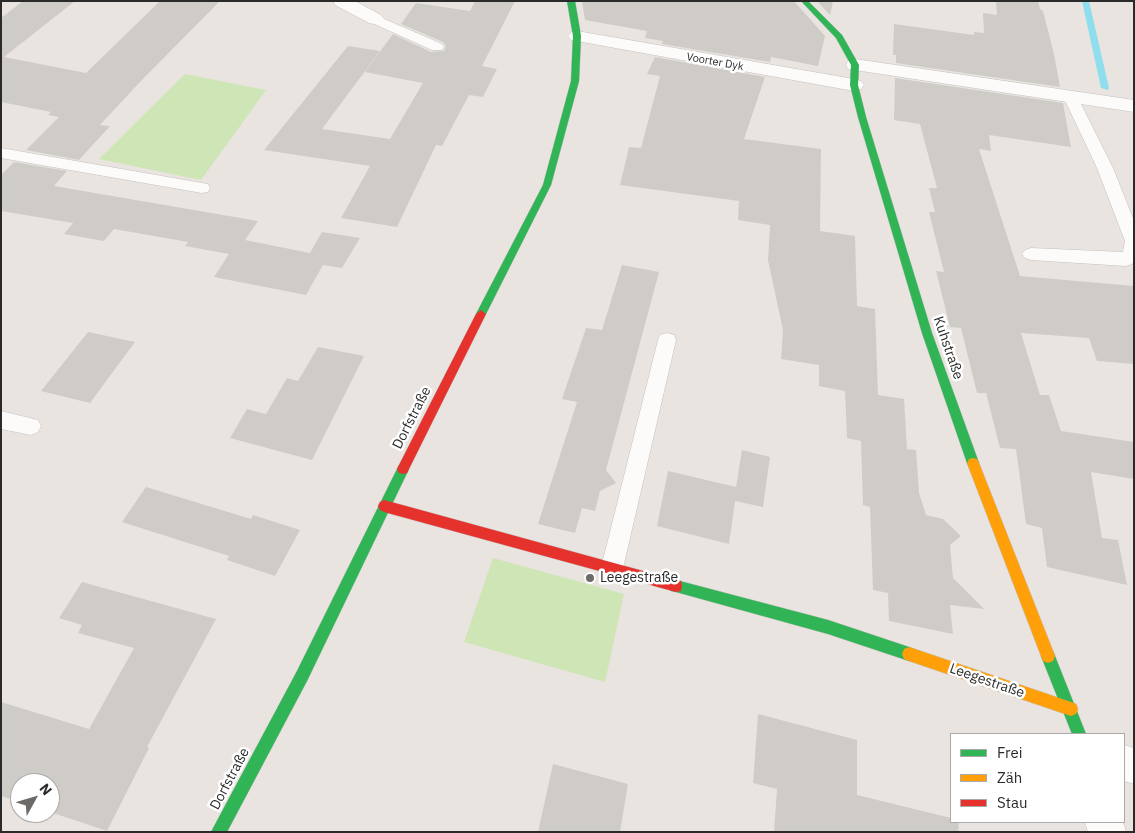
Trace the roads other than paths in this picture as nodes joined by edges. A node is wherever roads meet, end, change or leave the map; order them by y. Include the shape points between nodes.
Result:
1 (341, 1) edge
2 (571, 1) edge
3 (804, 1) edge
4 (375, 19) joint
5 (576, 36) junction
6 (437, 47) dead end
7 (855, 66) junction
8 (854, 85) junction
9 (1070, 96) junction
10 (1134, 106) edge
11 (1, 153) edge
12 (202, 188) dead end
13 (1031, 254) dead end
14 (668, 340) dead end
15 (1, 420) edge
16 (31, 426) dead end
17 (384, 506) junction
18 (612, 568) junction
19 (1071, 709) junction
20 (1079, 733) edge
21 (219, 832) edge

1 - 4 street
2 - 5 street, Dorfstraße
3 - 7 street via 839,37
4 - 6 lane
5 - 8 street, Voorter Dyk
5 - 17 street, Dorfstraße via 575,81 547,185
7 - 8 street, Kuhstraße
7 - 9 street
8 - 19 street, Kuhstraße via 927,334 982,488
9 - 10 street
9 - 13 lane via 1105,168 1132,241 1131,254 1126,260
11 - 12 lane
14 - 18 lane
15 - 16 lane
17 - 18 street, Leegestraße
17 - 21 street, Dorfstraße via 302,676
18 - 19 street, Leegestraße via 828,627
19 - 20 street, Kuhstraße

